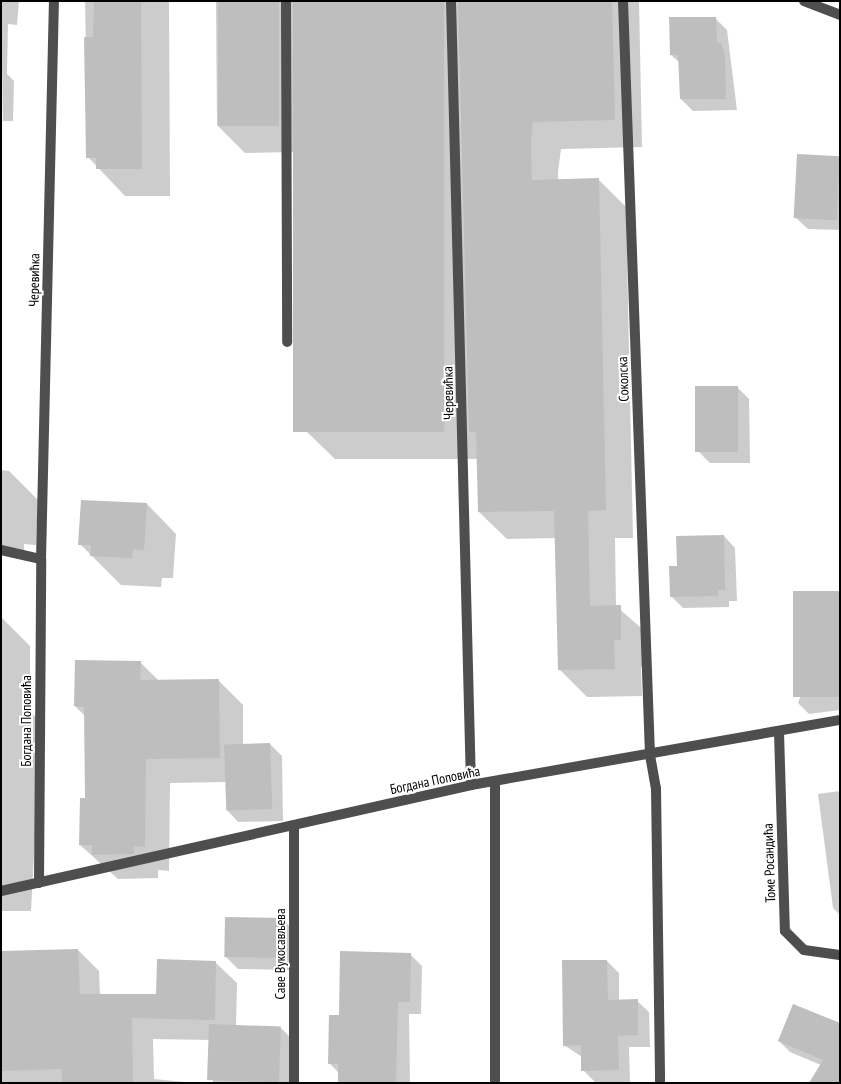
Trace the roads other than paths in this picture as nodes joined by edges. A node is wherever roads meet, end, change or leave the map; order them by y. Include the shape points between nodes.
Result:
1 (54, 1) edge
2 (286, 1) edge
3 (451, 1) edge
4 (624, 1) edge
5 (804, 1) edge
6 (840, 15) edge
7 (287, 342) dead end
8 (1, 550) edge
9 (41, 559) junction
10 (840, 720) edge
11 (778, 732) junction
12 (650, 756) junction
13 (495, 781) junction
14 (471, 785) junction
15 (294, 825) junction
16 (39, 882) junction
17 (1, 891) edge
18 (840, 955) edge
19 (660, 1081) edge
20 (294, 1083) edge
21 (495, 1083) edge

1 - 9 street, Черевићка
2 - 7 street
3 - 14 street, Черевићка
4 - 12 street, Соколска
5 - 6 street
8 - 9 street
9 - 16 street, Богдана Поповића
10 - 11 street, Богдана Поповића
11 - 12 street, Богдана Поповића
11 - 18 street, Томе Росандића via 785,931 804,950
12 - 13 street, Богдана Поповића
12 - 19 street, Соколска via 656,788
13 - 14 street, Богдана Поповића
13 - 21 street
14 - 15 street, Богдана Поповића
15 - 16 street, Богдана Поповића
15 - 20 street, Саве Вукосављева
16 - 17 street, Богдана Поповића

